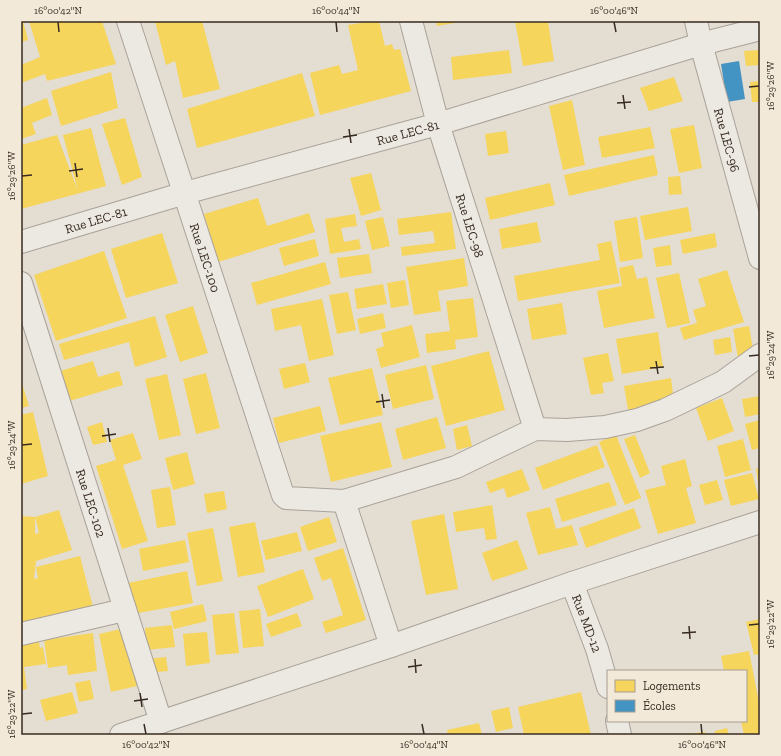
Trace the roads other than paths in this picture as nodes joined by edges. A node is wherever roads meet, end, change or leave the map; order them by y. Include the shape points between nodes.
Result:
1 (128, 21) edge
2 (411, 21) edge
3 (696, 21) edge
4 (760, 29) edge
5 (701, 44) junction
6 (438, 124) junction
7 (185, 193) junction
8 (21, 242) edge
9 (760, 258) edge
10 (21, 283) edge
11 (760, 355) edge
12 (535, 429) junction
13 (344, 501) junction
14 (760, 522) edge
15 (572, 583) junction
16 (124, 610) junction
17 (21, 634) edge
18 (391, 646) junction
19 (607, 684) edge
20 (161, 722) junction
21 (617, 722) edge
22 (121, 735) edge
23 (620, 735) edge

1 - 7 street, Rue LEC-100
2 - 6 street, Rue LEC-98
3 - 5 street, Rue LEC-96
4 - 5 street, Rue LEC-81
5 - 6 street, Rue LEC-81
5 - 9 street, Rue LEC-96
6 - 7 street, Rue LEC-81
6 - 12 street, Rue LEC-98
7 - 8 street, Rue LEC-81
7 - 13 street, Rue LEC-100 via 283,495 286,498
10 - 16 street, Rue LEC-102
11 - 12 street via 723,382 665,410 637,420 605,427
12 - 13 street via 456,467
13 - 18 street
14 - 15 street
15 - 18 street
15 - 19 street, Rue MD-12
16 - 17 street
16 - 20 street, Rue LEC-102
18 - 20 street
20 - 22 street
21 - 23 street

